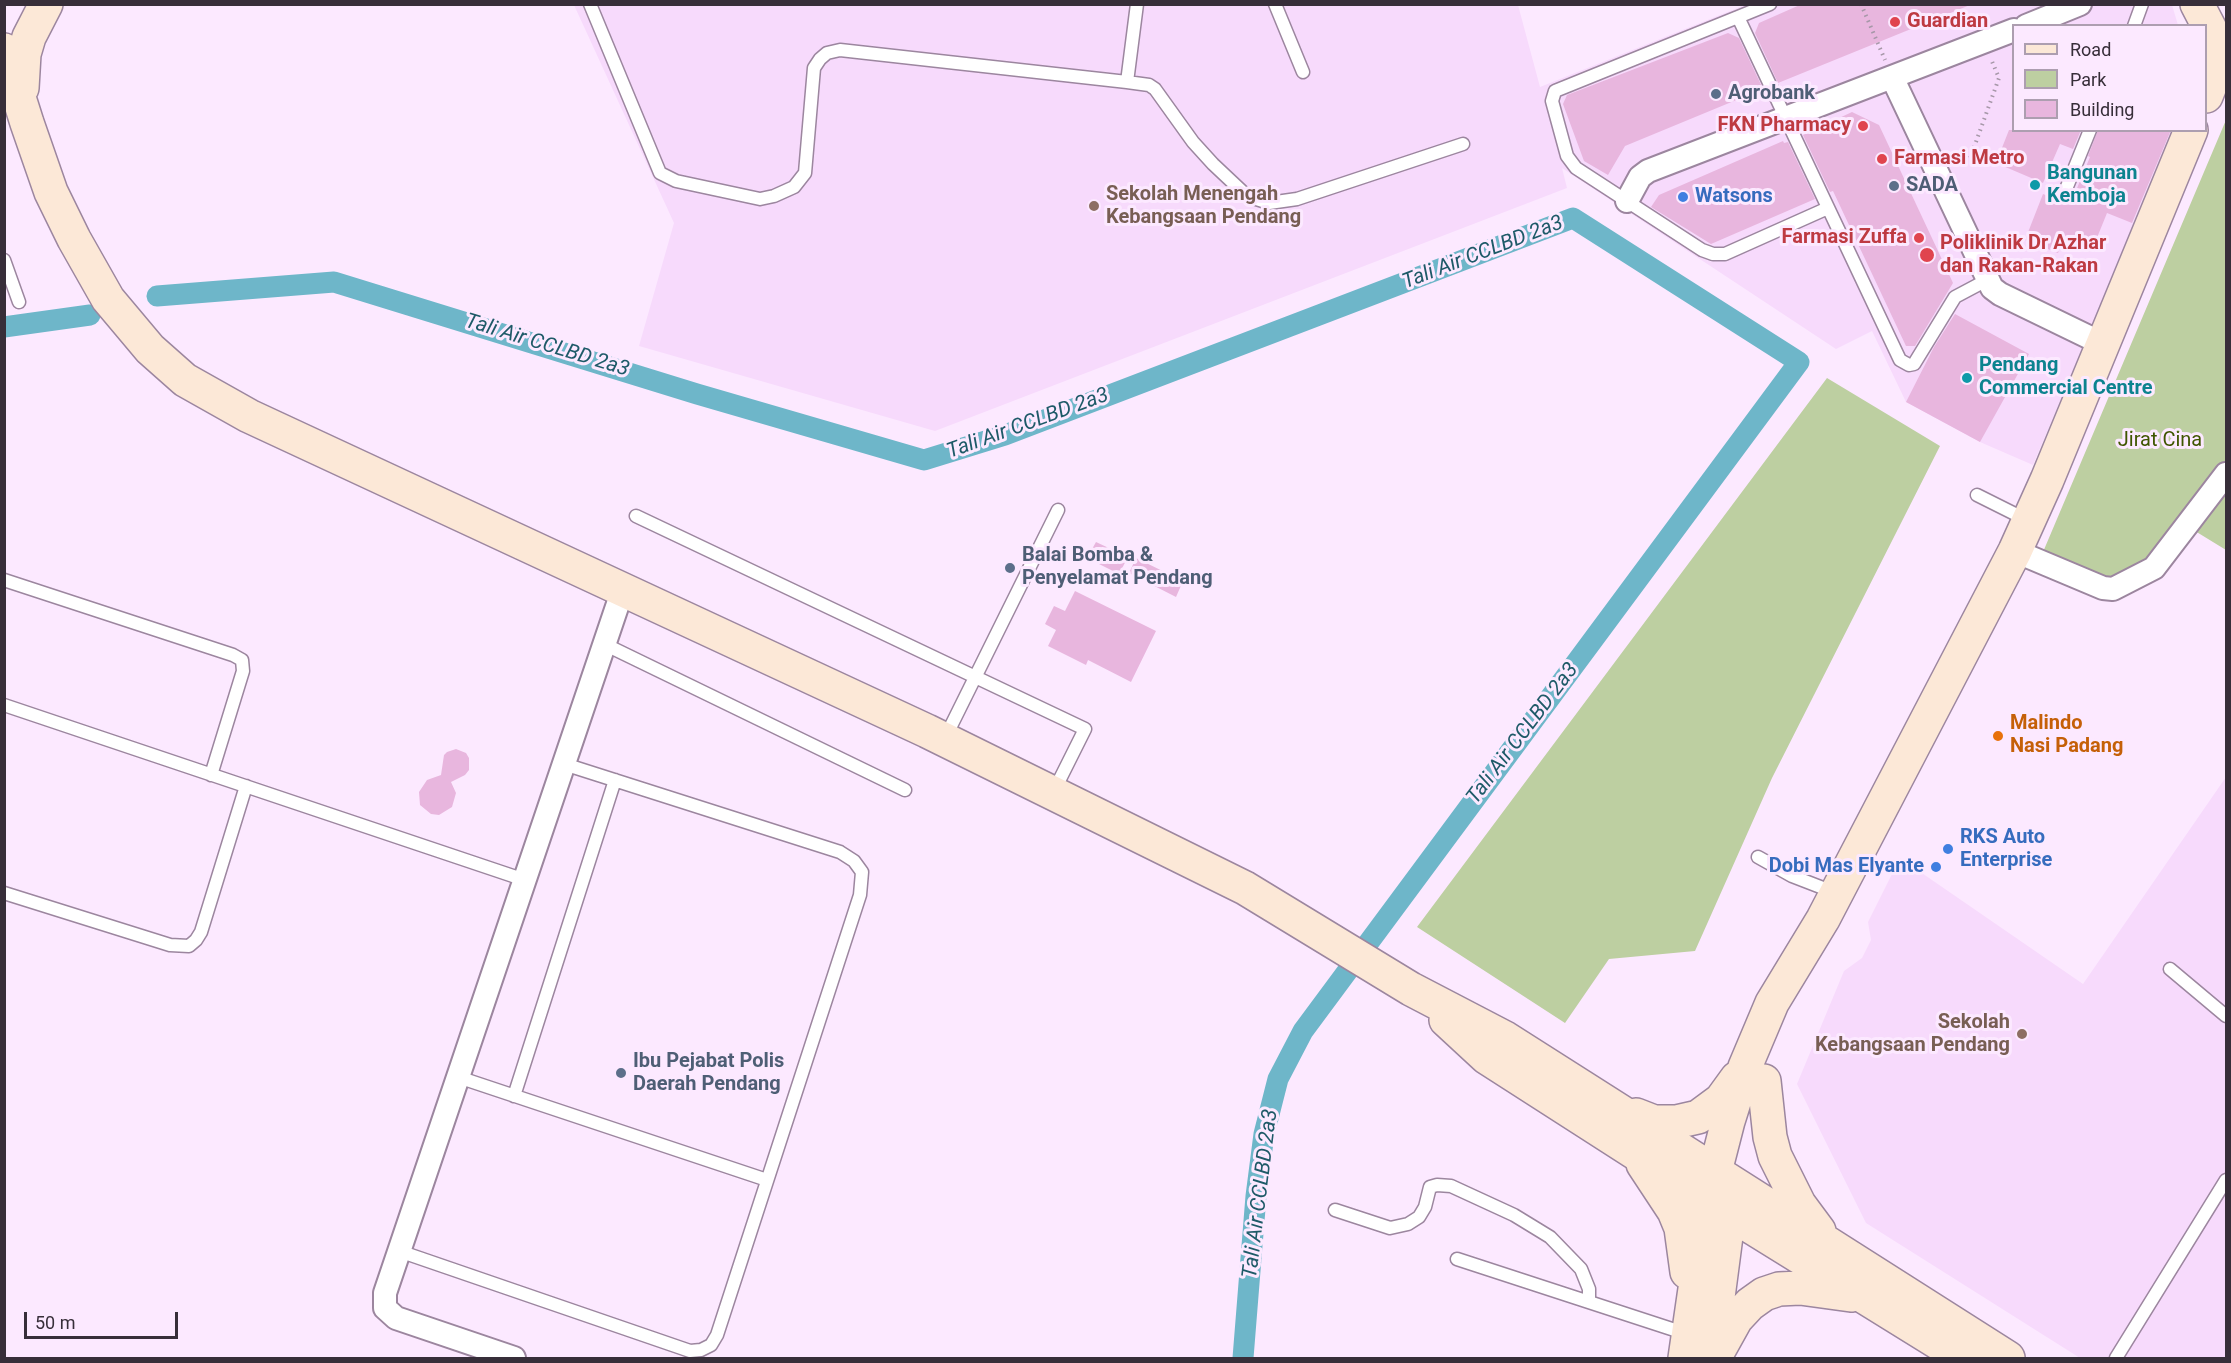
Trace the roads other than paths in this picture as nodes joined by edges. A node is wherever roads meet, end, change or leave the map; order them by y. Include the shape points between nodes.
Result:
1 (46, 4) edge
2 (590, 4) edge
3 (1137, 4) edge
4 (1275, 4) edge
5 (1770, 4) edge
6 (2080, 4) edge
7 (2142, 4) edge
8 (2190, 4) edge
9 (2197, 4) edge
10 (1738, 17) junction
11 (2031, 24) edge
12 (2135, 24) edge
13 (2194, 24) edge
14 (2202, 24) edge
15 (2012, 30) edge
16 (2207, 43) edge
17 (4, 50) edge
18 (2214, 71) edge
19 (1303, 72) dead end
20 (1892, 77) junction
21 (1127, 82) junction
22 (18, 109) edge
23 (1785, 118) junction
24 (2089, 132) edge
25 (2190, 132) edge
26 (1463, 144) dead end
27 (2064, 194) dead end
28 (1627, 201) junction
29 (1828, 208) junction
30 (4, 260) edge
31 (1987, 280) junction
32 (19, 302) dead end
33 (2103, 344) junction
34 (2226, 474) edge
35 (1977, 495) dead end
36 (1058, 510) dead end
37 (636, 516) dead end
38 (2029, 521) junction
39 (2015, 551) junction
40 (4, 580) edge
41 (623, 589) junction
42 (604, 644) junction
43 (975, 678) junction
44 (4, 705) edge
45 (944, 739) junction
46 (564, 764) junction
47 (211, 775) junction
48 (615, 780) junction
49 (246, 786) junction
50 (905, 790) dead end
51 (1053, 793) junction
52 (1758, 857) dead end
53 (525, 880) junction
54 (4, 893) edge
55 (1830, 906) junction
56 (2170, 969) dead end
57 (1401, 982) junction
58 (2226, 1016) edge
59 (1754, 1074) junction
60 (458, 1077) junction
61 (514, 1096) junction
62 (1600, 1099) junction
63 (1635, 1152) junction
64 (767, 1180) junction
65 (2226, 1180) edge
66 (1722, 1192) junction
67 (1335, 1210) dead end
68 (1829, 1245) junction
69 (399, 1251) junction
70 (1457, 1259) dead end
71 (1864, 1297) junction
72 (1589, 1302) junction
73 (1688, 1335) edge
74 (514, 1359) edge
75 (1712, 1359) edge
76 (1963, 1359) edge
77 (2007, 1359) edge
78 (2116, 1359) edge

1 - 22 main road via 24,54
2 - 21 lane via 660,173 676,181 760,199 794,187 806,173 814,68 827,53 840,50
3 - 21 lane
4 - 19 lane
5 - 10 lane
6 - 11 street
7 - 12 lane
8 - 13 main road
9 - 14 main road
10 - 23 lane
10 - 28 lane via 1553,94 1571,163
15 - 20 street
16 - 18 main road
17 - 22 main road
20 - 23 street
20 - 31 street
21 - 26 lane via 1155,89 1213,164 1247,196 1269,203 1297,199
22 - 41 main road via 51,192 108,299 150,349 185,380 249,416
23 - 28 street via 1648,171 1640,177
23 - 29 lane
24 - 27 lane
25 - 33 main road
28 - 29 lane via 1702,250 1719,255
29 - 31 lane via 1903,363 1917,361 1955,297
30 - 32 lane
31 - 33 street via 2000,294
33 - 38 main road
34 - 39 street via 2154,568 2113,589
35 - 38 lane
36 - 43 lane
37 - 43 lane
38 - 39 main road
39 - 55 main road
40 - 47 lane via 242,660 243,671
41 - 42 street
41 - 45 main road
42 - 46 street
42 - 50 lane
43 - 45 lane
43 - 51 lane via 1085,729
44 - 47 lane
45 - 51 main road
46 - 48 lane
46 - 53 street
47 - 49 lane
48 - 61 lane
48 - 64 lane via 840,852 862,872 860,895
49 - 53 lane
49 - 54 lane via 201,932 189,946 170,945
51 - 57 main road via 1245,888
52 - 55 lane via 1792,876
53 - 60 street
55 - 59 main road via 1772,1003
56 - 58 lane
57 - 62 main road via 1505,1038
57 - 63 main road via 1486,1057
59 - 62 main road via 1698,1117 1676,1122 1654,1122
59 - 66 main road via 1728,1121
59 - 68 main road via 1782,1174
60 - 61 lane
60 - 69 street
61 - 64 lane
62 - 66 main road
63 - 66 main road
63 - 73 main road via 1661,1189 1681,1228
64 - 69 lane via 717,1335 711,1345 701,1350 680,1348
65 - 78 lane
66 - 68 main road
66 - 71 main road
66 - 73 main road
66 - 75 main road
67 - 72 lane via 1390,1228 1419,1217 1430,1187 1451,1186 1496,1205 1550,1237 1581,1269 1589,1289
68 - 77 main road
69 - 74 street via 385,1293 385,1308 390,1314
70 - 72 lane
71 - 75 main road via 1800,1288 1764,1294 1736,1319
71 - 76 main road
72 - 73 lane

